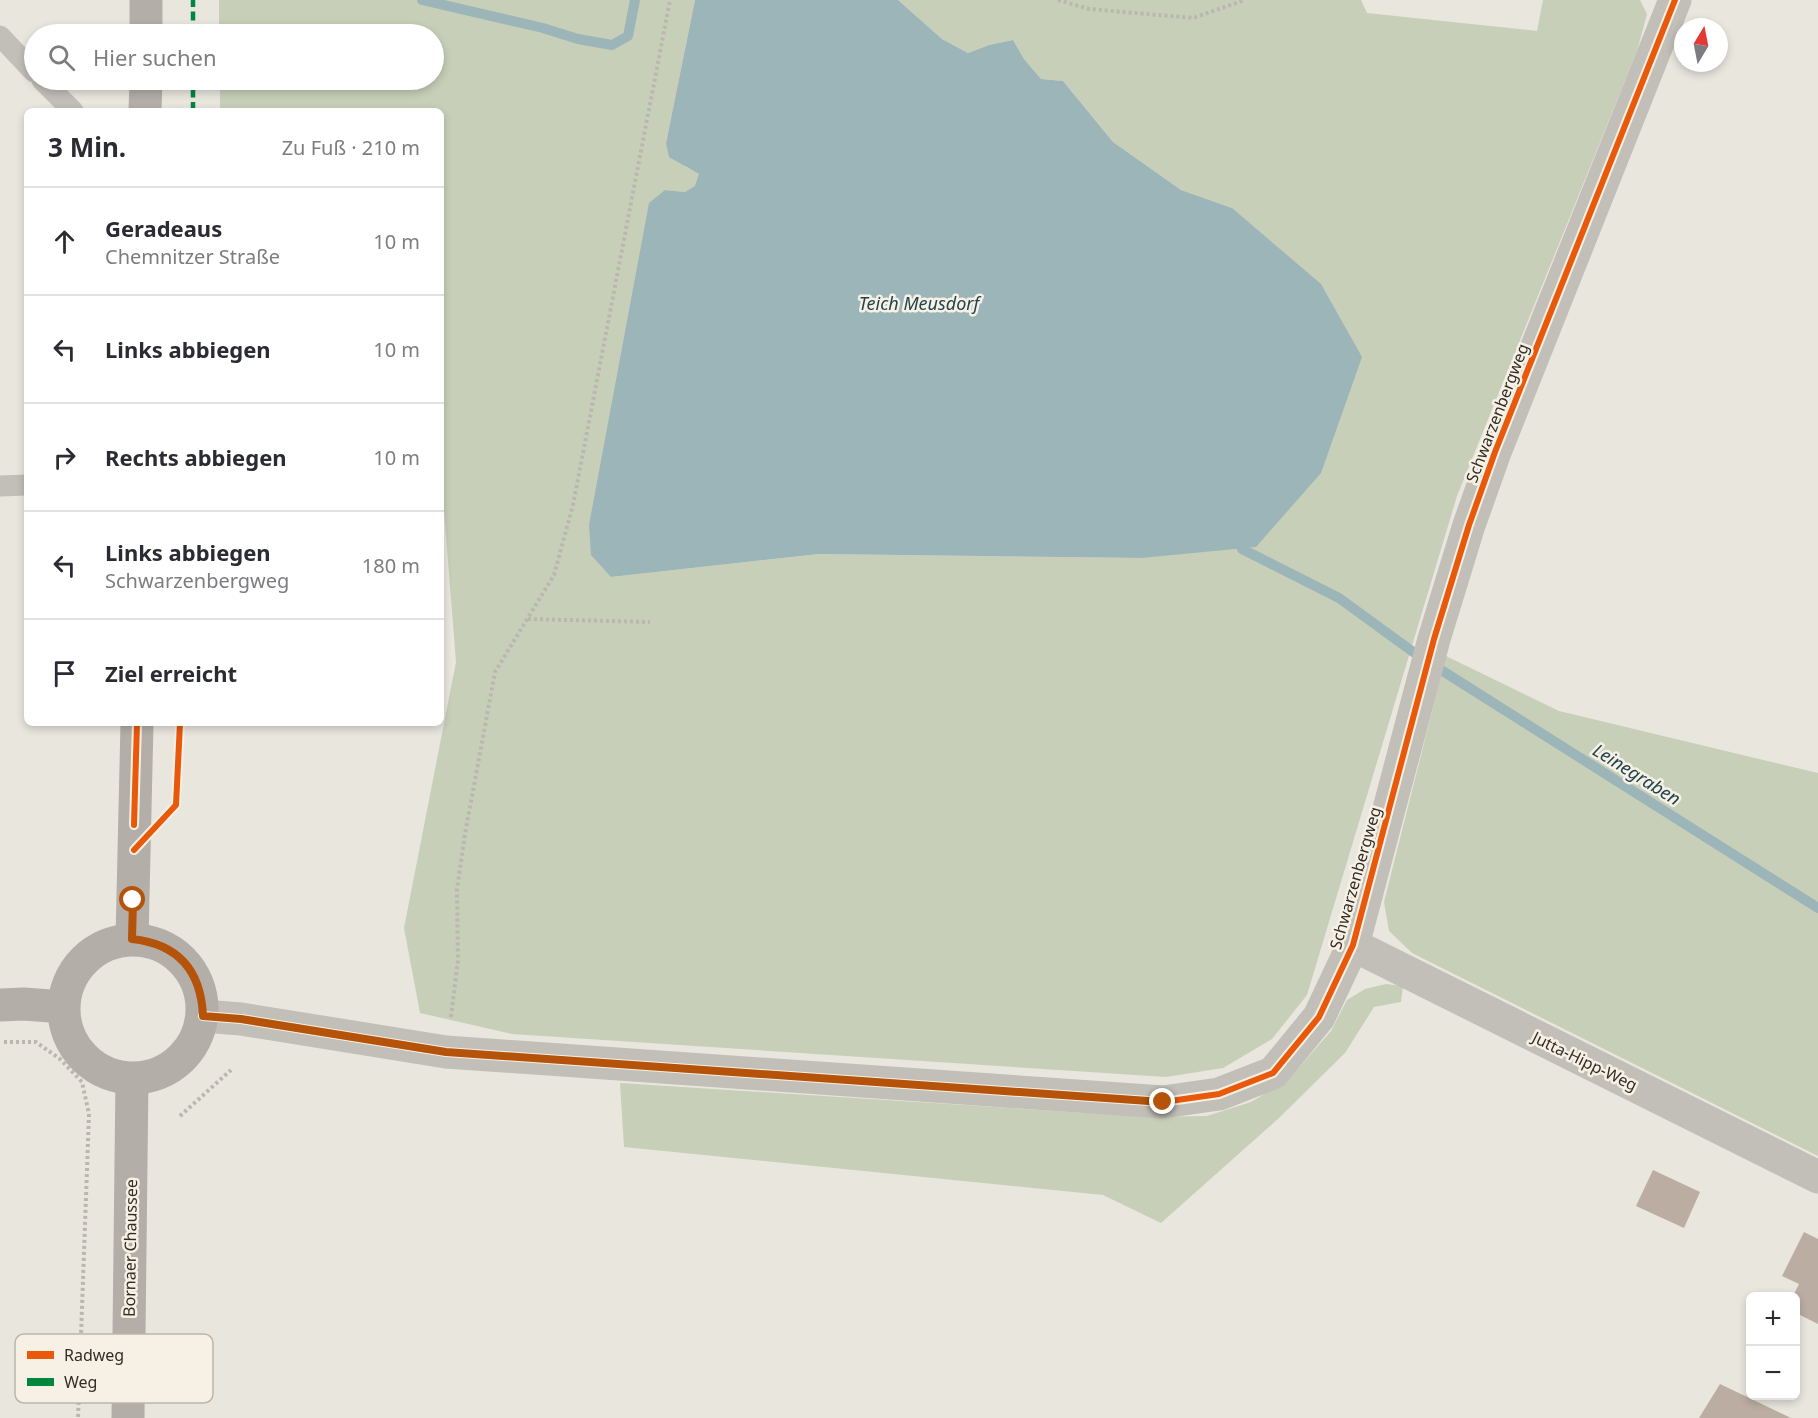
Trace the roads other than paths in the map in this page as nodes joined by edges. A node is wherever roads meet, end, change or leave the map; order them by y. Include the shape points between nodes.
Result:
1 (146, 0) edge
2 (1675, 0) edge
3 (146, 24) edge
4 (0, 36) edge
5 (24, 61) edge
6 (52, 90) edge
7 (146, 90) edge
8 (70, 108) edge
9 (145, 108) edge
10 (24, 485) edge
11 (0, 486) edge
12 (137, 726) edge
13 (132, 939) junction
14 (1353, 945) junction
15 (0, 1005) edge
16 (64, 1007) junction
17 (203, 1016) junction
18 (132, 1078) junction
19 (1818, 1177) edge
20 (129, 1334) edge
21 (128, 1403) edge
22 (128, 1418) edge

1 - 3 main road
2 - 14 street, Schwarzenbergweg via 1469,525 1434,639
4 - 5 lane
6 - 8 lane
7 - 9 main road
10 - 11 lane
12 - 13 main road
13 - 16 main road via 113,942 87,956 67,986
13 - 17 main road via 161,945 181,958 197,981
14 - 17 street, Schwarzenbergweg via 1319,1017 1273,1073 1219,1094 1163,1102 446,1052
14 - 19 street, Jutta-Hipp-Weg
15 - 16 main road
16 - 18 main road via 68,1034 86,1059 105,1073
17 - 18 main road via 190,1050 175,1064 153,1075
18 - 20 main road, Bornaer Chaussee
21 - 22 main road, Bornaer Chaussee

